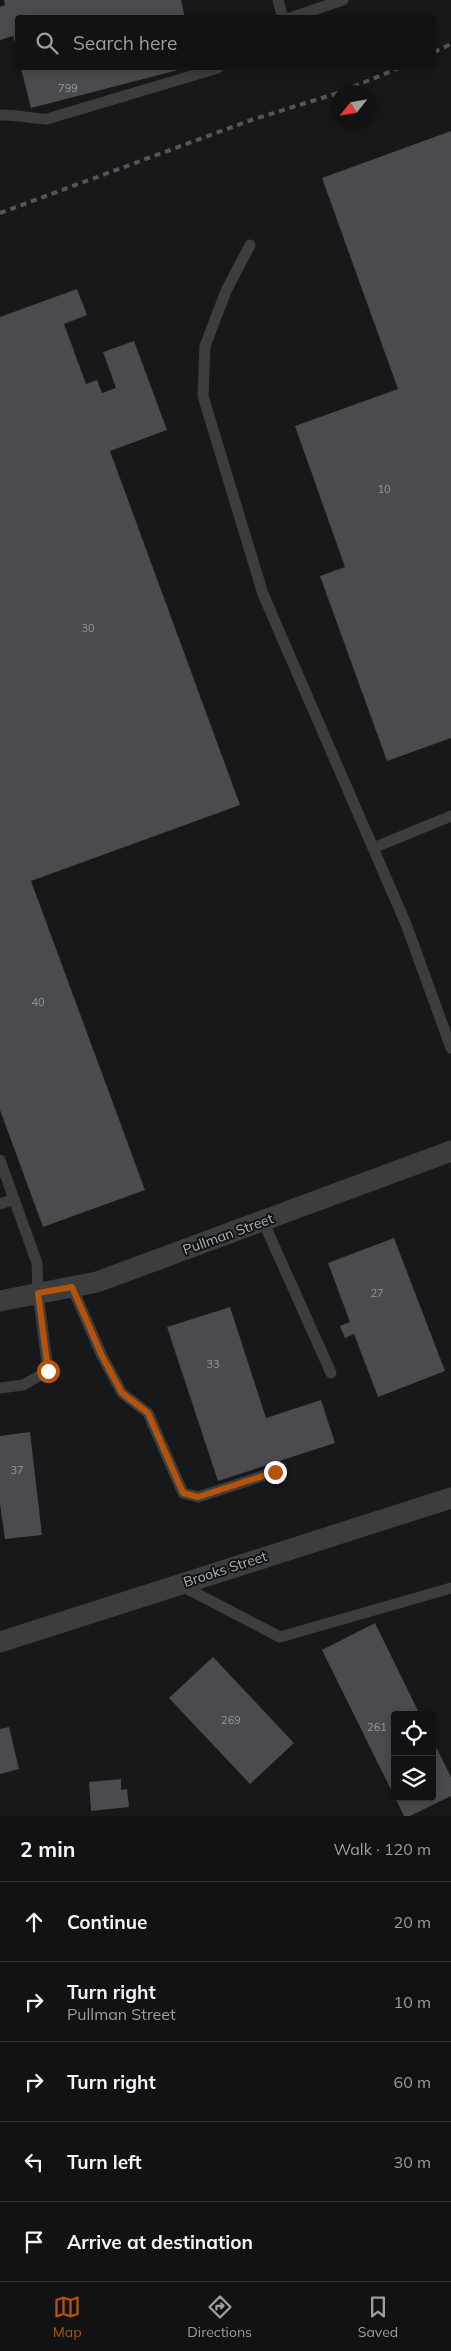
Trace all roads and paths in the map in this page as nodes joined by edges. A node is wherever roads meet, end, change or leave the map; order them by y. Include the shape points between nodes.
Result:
1 (278, 0) edge
2 (342, 0) edge
3 (282, 15) edge
4 (299, 15) edge
5 (211, 70) edge
6 (0, 115) edge
7 (250, 246) dead end
8 (451, 816) edge
9 (373, 848) junction
10 (451, 1048) edge
11 (451, 1151) edge
12 (0, 1160) edge
13 (14, 1199) junction
14 (0, 1204) edge
15 (263, 1221) junction
16 (72, 1287) junction
17 (38, 1293) junction
18 (0, 1301) edge
19 (331, 1373) dead end
20 (0, 1388) edge
21 (275, 1472) dead end
22 (451, 1498) edge
23 (178, 1584) junction
24 (451, 1588) edge
25 (0, 1642) edge

1 - 3 lane
2 - 4 lane
5 - 6 lane via 48,119
7 - 9 lane via 226,291 205,346 203,396 263,594
8 - 9 lane
9 - 10 lane via 406,924
11 - 15 street, Pullman Street
12 - 13 lane
13 - 14 lane
13 - 17 lane via 37,1263
15 - 16 street, Pullman Street via 97,1282
15 - 19 lane
16 - 17 street, Pullman Street
16 - 21 lane via 122,1393 148,1413 183,1493 198,1497
17 - 18 street, Pullman Street
17 - 20 lane via 48,1371 23,1385
22 - 23 street, Brooks Street
23 - 24 lane via 280,1638
23 - 25 street, Brooks Street

